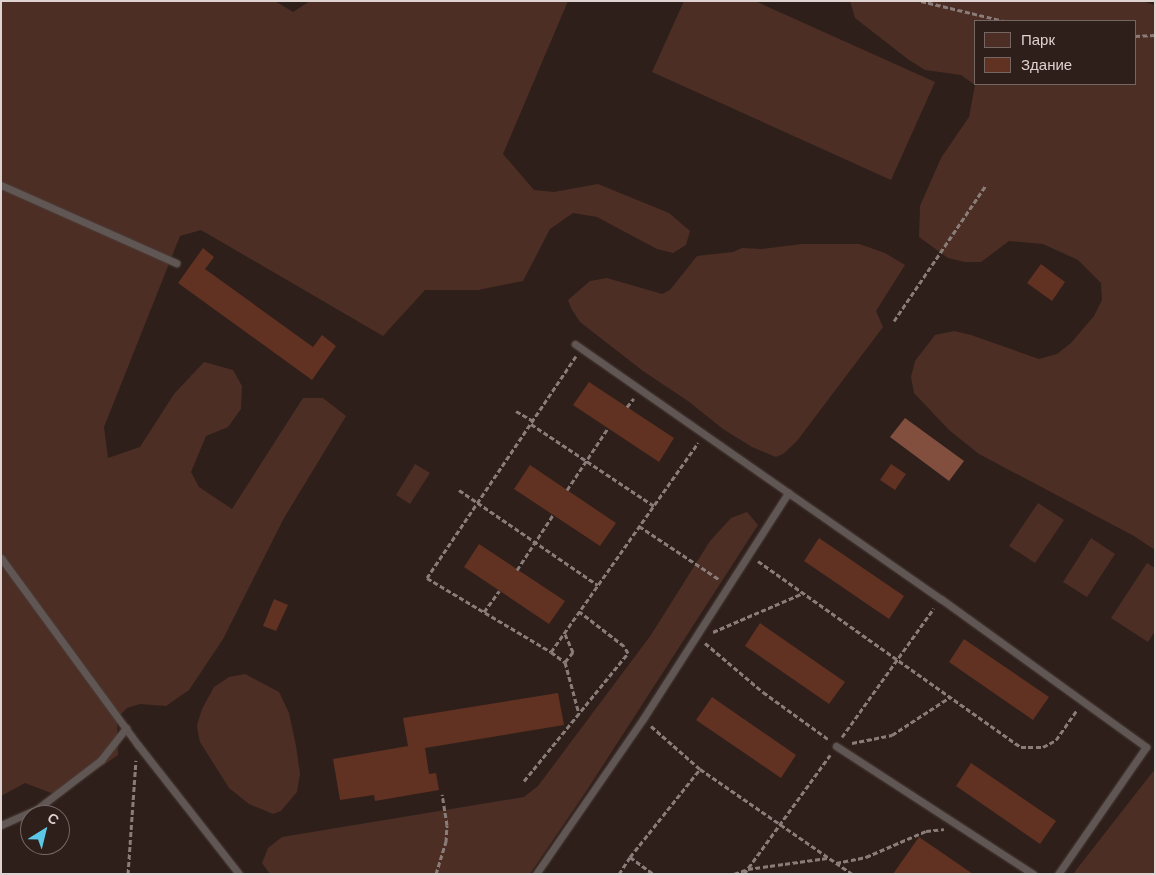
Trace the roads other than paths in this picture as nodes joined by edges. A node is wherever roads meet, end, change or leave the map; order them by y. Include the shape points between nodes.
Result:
1 (1, 185) edge
2 (176, 264) dead end
3 (578, 346) road end
4 (788, 493) junction
5 (1, 558) edge
6 (126, 728) junction
7 (836, 746) road end
8 (1, 825) edge
9 (239, 874) edge
10 (536, 874) edge
11 (1033, 874) edge
12 (1058, 874) edge

1 - 2 lane
3 - 4 lane
4 - 10 lane via 698,637
4 - 12 lane via 1146,747
5 - 6 lane
6 - 8 lane via 101,760 36,809
6 - 9 lane
7 - 11 lane

